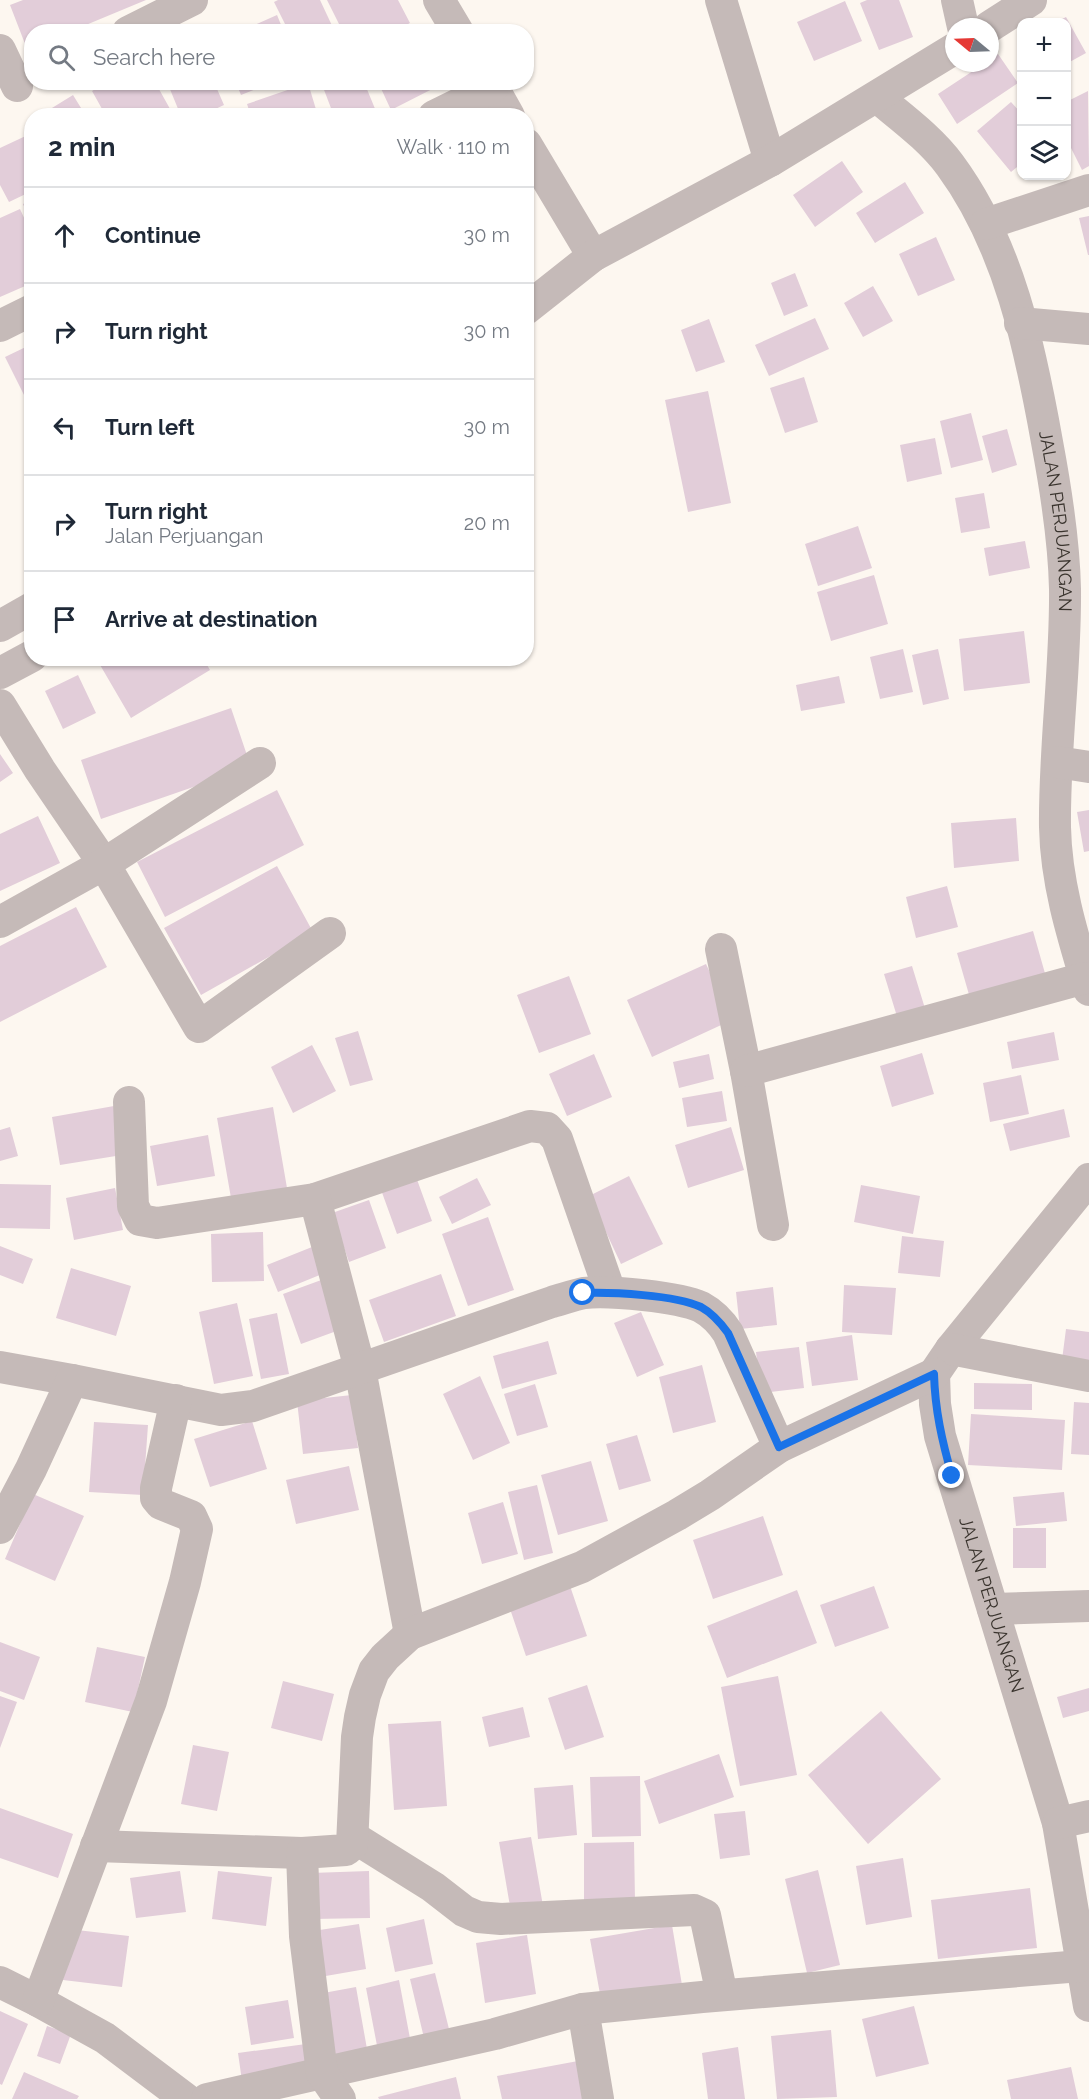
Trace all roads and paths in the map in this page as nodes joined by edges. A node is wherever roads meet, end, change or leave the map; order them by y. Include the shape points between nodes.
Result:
1 (192, 0) edge
2 (439, 0) edge
3 (722, 0) edge
4 (957, 0) edge
5 (1031, 0) edge
6 (961, 18) edge
7 (999, 20) edge
8 (144, 24) edge
9 (453, 24) edge
10 (0, 50) edge
11 (945, 55) edge
12 (16, 87) edge
13 (482, 90) edge
14 (494, 90) edge
15 (877, 97) junction
16 (449, 108) edge
17 (504, 108) edge
18 (534, 158) edge
19 (770, 161) junction
20 (1089, 190) edge
21 (986, 224) junction
22 (592, 256) junction
23 (534, 303) edge
24 (24, 314) edge
25 (1020, 322) junction
26 (0, 326) edge
27 (1089, 329) edge
28 (1077, 587) edge
29 (24, 612) edge
30 (0, 626) edge
31 (24, 660) edge
32 (0, 673) edge
33 (0, 705) edge
34 (1058, 762) junction
35 (260, 763) dead end
36 (1089, 767) edge
37 (104, 864) junction
38 (0, 922) edge
39 (330, 933) dead end
40 (721, 949) dead end
41 (1087, 984) edge
42 (746, 1071) junction
43 (129, 1102) dead end
44 (1089, 1179) edge
45 (315, 1199) junction
46 (773, 1224) dead end
47 (610, 1292) junction
48 (951, 1349) junction
49 (0, 1367) edge
50 (360, 1369) junction
51 (934, 1374) junction
52 (1089, 1376) edge
53 (72, 1380) junction
54 (176, 1400) junction
55 (779, 1447) junction
56 (0, 1528) edge
57 (1089, 1606) edge
58 (993, 1609) junction
59 (410, 1634) junction
60 (1089, 1816) edge
61 (1058, 1823) junction
62 (353, 1838) junction
63 (96, 1846) junction
64 (302, 1853) junction
65 (1081, 1966) junction
66 (0, 1982) edge
67 (722, 1995) junction
68 (38, 2001) junction
69 (1089, 2006) edge
70 (583, 2009) junction
71 (322, 2073) junction
72 (186, 2099) edge
73 (207, 2099) edge
74 (340, 2099) edge
75 (598, 2099) edge

1 - 8 street
2 - 9 street
3 - 19 street
4 - 6 street
5 - 7 street
10 - 12 street
11 - 15 street
13 - 16 street
14 - 17 street
15 - 19 street
15 - 21 street, JALAN PERJUANGAN via 950,165
18 - 22 street
19 - 22 street
20 - 21 street
21 - 25 street, JALAN PERJUANGAN via 1010,282
22 - 23 street
24 - 26 street
25 - 27 street
25 - 28 street, JALAN PERJUANGAN via 1039,396 1062,534
28 - 34 street, JALAN PERJUANGAN
29 - 30 street
31 - 32 street
33 - 37 street
34 - 36 street
34 - 41 street, JALAN PERJUANGAN via 1055,828 1060,871 1069,924
35 - 37 street
37 - 38 street
37 - 39 street via 199,1027
40 - 42 street
41 - 42 street
42 - 46 street
43 - 45 street via 133,1206 140,1220 158,1223
44 - 48 street
45 - 47 street via 530,1126 547,1128 557,1139
45 - 50 street
47 - 50 street via 583,1293 552,1302
47 - 55 street via 685,1301 718,1319 728,1333
48 - 51 street
48 - 52 street
49 - 53 street
50 - 54 street via 253,1407 221,1410
50 - 59 street
51 - 55 street
51 - 58 street, JALAN PERJUANGAN via 940,1436
53 - 54 street
53 - 56 street
54 - 63 street via 156,1498 161,1504 191,1516 196,1528 185,1582 150,1701
55 - 59 street via 702,1500 582,1567
57 - 58 street
58 - 61 street, JALAN PERJUANGAN
59 - 62 street via 384,1657 365,1695 357,1737
60 - 61 street
61 - 65 street, JALAN PERJUANGAN
62 - 64 street via 346,1850
62 - 67 street via 478,1917 694,1910 705,1915
63 - 64 street
63 - 68 street
64 - 71 street via 305,1936
65 - 67 street
65 - 69 street, JALAN PERJUANGAN
66 - 68 street
67 - 70 street
68 - 72 street via 105,2038
70 - 71 street via 495,2034
70 - 75 street
71 - 73 street
71 - 74 street

